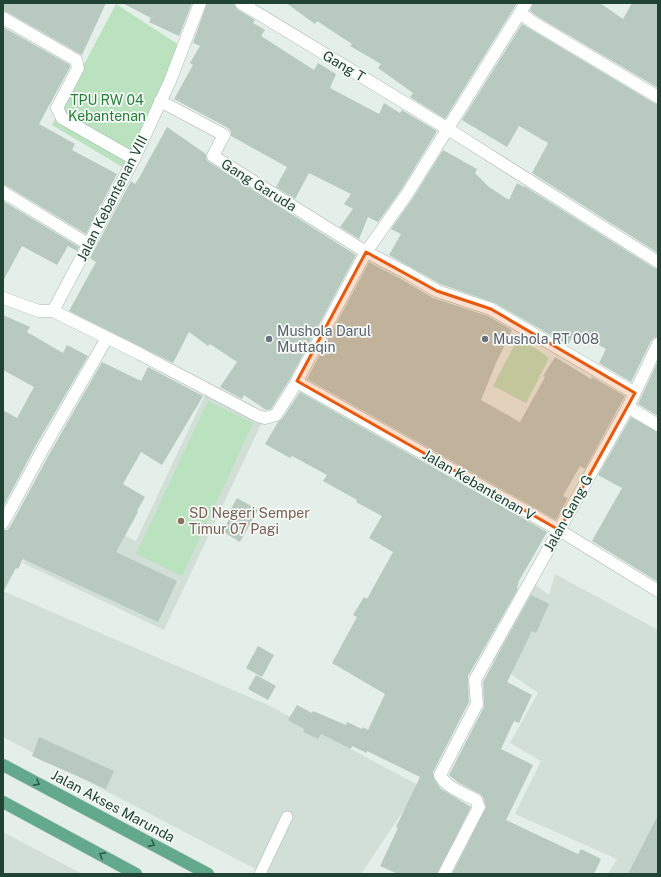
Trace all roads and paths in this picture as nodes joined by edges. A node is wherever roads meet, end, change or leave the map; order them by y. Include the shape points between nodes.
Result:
1 (200, 3) edge
2 (240, 3) edge
3 (523, 8) edge
4 (3, 18) edge
5 (658, 97) edge
6 (160, 101) junction
7 (448, 129) junction
8 (134, 159) junction
9 (3, 192) edge
10 (88, 244) junction
11 (366, 252) junction
12 (658, 262) edge
13 (3, 298) edge
14 (53, 311) junction
15 (107, 338) junction
16 (658, 344) edge
17 (297, 382) junction
18 (635, 393) junction
19 (628, 407) junction
20 (658, 425) edge
21 (3, 523) edge
22 (558, 530) junction
23 (658, 591) edge
24 (3, 765) edge
25 (3, 802) edge
26 (287, 818) dead end
27 (136, 874) edge
28 (208, 874) edge
29 (260, 874) edge
30 (444, 874) edge

1 - 6 street, Jalan Kebantenan VIII
2 - 7 street, Gang T
3 - 5 street via 534,23
3 - 7 street
4 - 8 street via 76,60 78,68 57,108 62,118
6 - 8 street, Jalan Kebantenan VIII
6 - 11 street, Gang Garuda via 224,135 213,156
7 - 11 street
7 - 12 street, Gang T
8 - 10 street, Jalan Kebantenan VIII
9 - 10 street
10 - 14 street, Jalan Kebantenan VIII
11 - 17 street
11 - 18 street via 437,291 491,309
13 - 14 street via 39,311
14 - 15 street
15 - 17 street via 265,418 276,415
15 - 21 street
16 - 18 street, Jalan Gang G
17 - 22 street, Jalan Kebantenan V
18 - 19 street, Jalan Gang G
19 - 20 street
19 - 22 street, Jalan Gang G
22 - 23 street, Jalan Kebantenan V
22 - 30 street, Jalan Gang G via 475,680 477,704 440,775 443,781 476,800 479,807
24 -> 28 main road, Jalan Akses Marunda
27 -> 25 main road
26 - 29 lane

